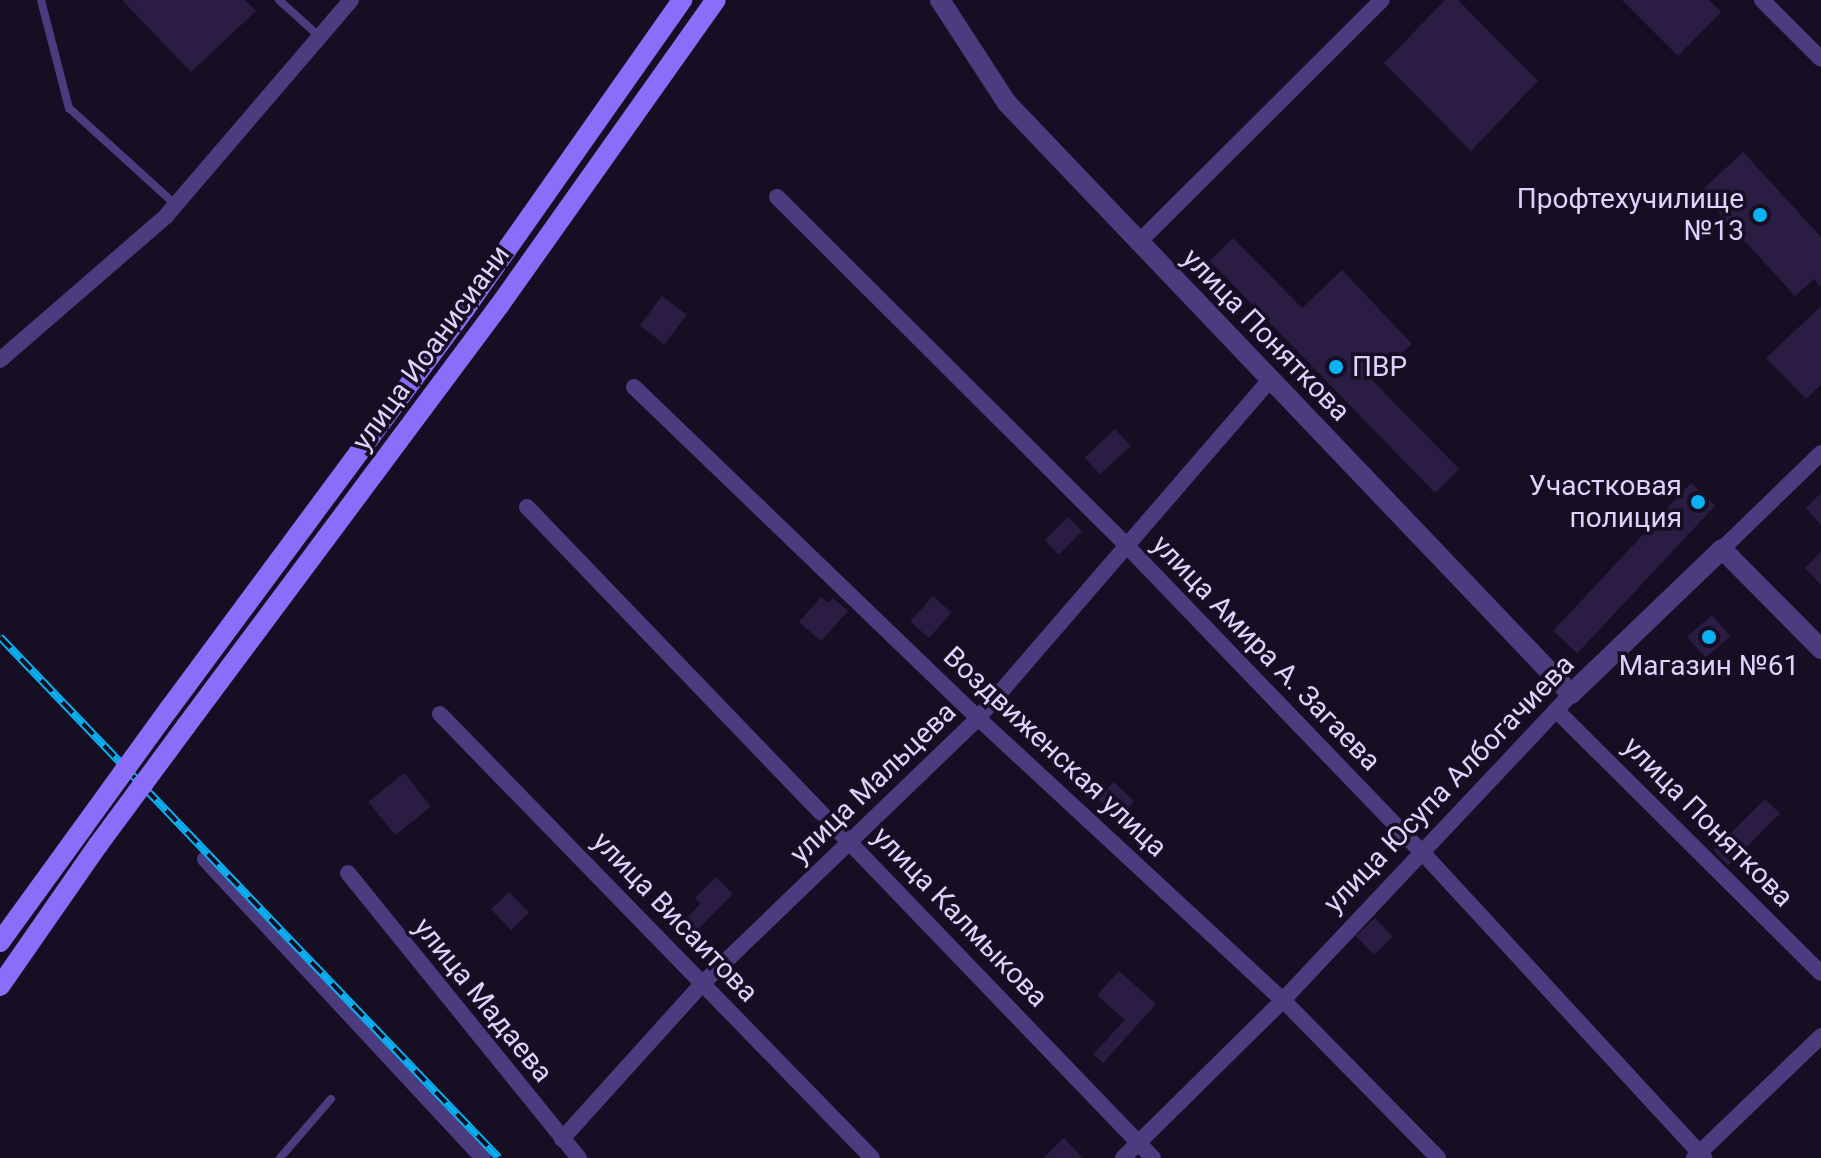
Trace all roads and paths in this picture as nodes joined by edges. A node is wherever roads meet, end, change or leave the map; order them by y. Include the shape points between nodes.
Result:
1 (41, 0) edge
2 (279, 0) edge
3 (351, 0) edge
4 (682, 0) edge
5 (716, 0) edge
6 (940, 0) edge
7 (1382, 0) edge
8 (1762, 0) edge
9 (320, 37) junction
10 (1821, 59) edge
11 (777, 197) dead end
12 (176, 205) junction
13 (1138, 243) junction
14 (4, 352) edge
15 (1271, 379) junction
16 (634, 387) dead end
17 (1821, 453) edge
18 (527, 507) dead end
19 (1127, 546) junction
20 (1722, 549) junction
21 (1821, 649) edge
22 (1571, 694) junction
23 (1556, 710) junction
24 (440, 714) dead end
25 (978, 718) junction
26 (852, 841) junction
27 (1421, 851) junction
28 (205, 859) dead end
29 (348, 873) dead end
30 (0, 942) edge
31 (1821, 973) edge
32 (704, 982) junction
33 (0, 986) edge
34 (1283, 1000) junction
35 (1821, 1036) edge
36 (331, 1099) dead end
37 (562, 1139) junction
38 (1138, 1142) junction
39 (1699, 1156) edge
40 (280, 1158) edge
41 (483, 1158) edge
42 (579, 1158) edge
43 (872, 1158) edge
44 (1123, 1158) edge
45 (1153, 1158) edge
46 (1438, 1158) edge

1 - 12 lane via 69,108
2 - 9 lane
3 - 9 street
4 - 30 main road, улица Иоанисиани, bridge via 465,309
5 - 33 main road, улица Иоанисиани, bridge via 499,306 98,845
6 - 13 street, улица Поняткова via 1007,103
7 - 13 street
8 - 10 street
9 - 12 street
11 - 19 street, улица Амира А. Загаева
12 - 14 street
13 - 15 street, улица Поняткова
15 - 19 street, улица Мальцева
15 - 22 street, улица Поняткова
16 - 25 street, Воздвиженская улица
17 - 20 street, улица Юсупа Албогачиева
18 - 26 street, улица Калмыкова
19 - 25 street, улица Мальцева
19 - 27 street, улица Амира А. Загаева
20 - 21 street
20 - 22 street, улица Юсупа Албогачиева
22 - 23 street, улица Юсупа Албогачиева
23 - 27 street, улица Юсупа Албогачиева
23 - 31 street, улица Поняткова
24 - 32 street, улица Висаитова
25 - 26 street, улица Мальцева
25 - 34 street, Воздвиженская улица
26 - 32 street, улица Мальцева
26 - 38 street, улица Калмыкова
27 - 34 street, улица Юсупа Албогачиева
27 - 39 street, улица Амира А. Загаева
28 - 41 street
29 - 37 street, улица Мадаева
32 - 37 street, улица Мальцева
32 - 43 street, улица Висаитова
34 - 38 street, улица Юсупа Албогачиева
34 - 46 street, Воздвиженская улица
35 - 39 street
36 - 40 lane
37 - 42 street, улица Мадаева
38 - 44 street, улица Юсупа Албогачиева
38 - 45 street, улица Калмыкова

